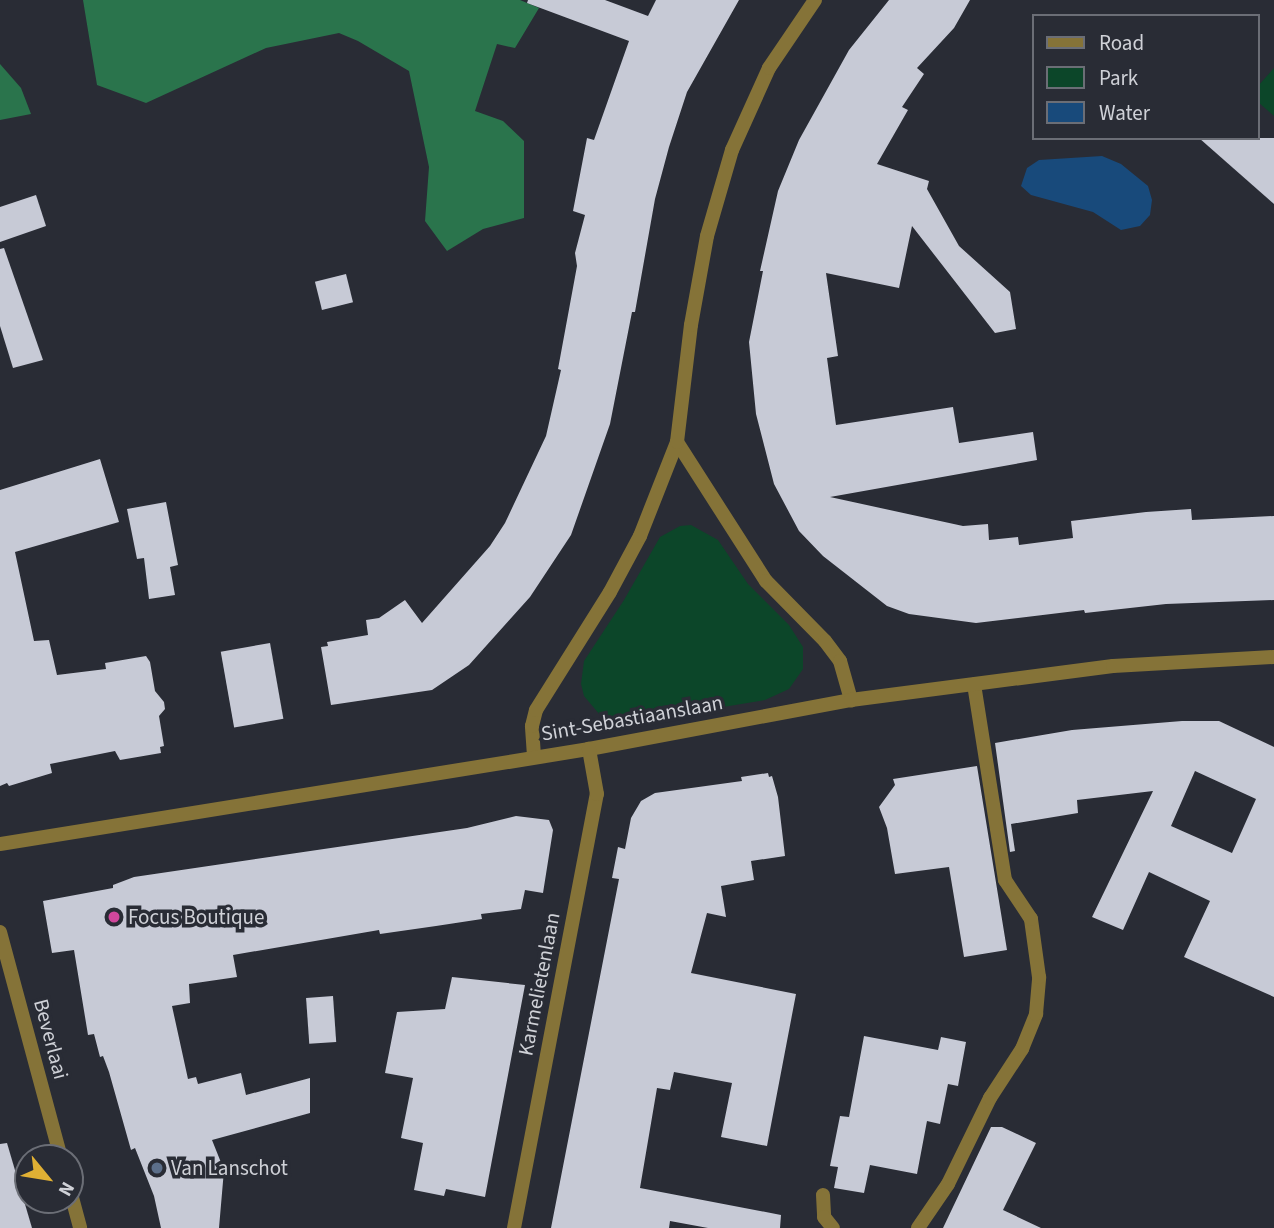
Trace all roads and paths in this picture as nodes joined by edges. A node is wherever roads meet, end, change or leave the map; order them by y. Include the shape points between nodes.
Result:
1 (815, 0) edge
2 (677, 442) junction
3 (1274, 657) edge
4 (974, 684) junction
5 (851, 700) junction
6 (589, 749) junction
7 (534, 756) junction
8 (0, 844) edge
9 (0, 932) edge
10 (57, 1144) edge
11 (822, 1195) dead end
12 (514, 1228) edge
13 (833, 1228) edge
14 (918, 1228) edge

1 - 2 street via 769,68 718,193 691,325
2 - 5 street via 766,580 840,661
2 - 7 street via 640,536 536,710
3 - 4 street, Sint-Sebastiaanslaan via 1113,666
4 - 5 street, Sint-Sebastiaanslaan
4 - 14 street via 1005,880 1031,919 1039,977 1036,1014 1022,1049 990,1098 948,1184
5 - 6 street, Sint-Sebastiaanslaan
6 - 7 street, Sint-Sebastiaanslaan
6 - 12 street, Karmelietenlaan via 597,794
7 - 8 street, Sint-Sebastiaanslaan
9 - 10 street, Beverlaai
11 - 13 street via 824,1217

